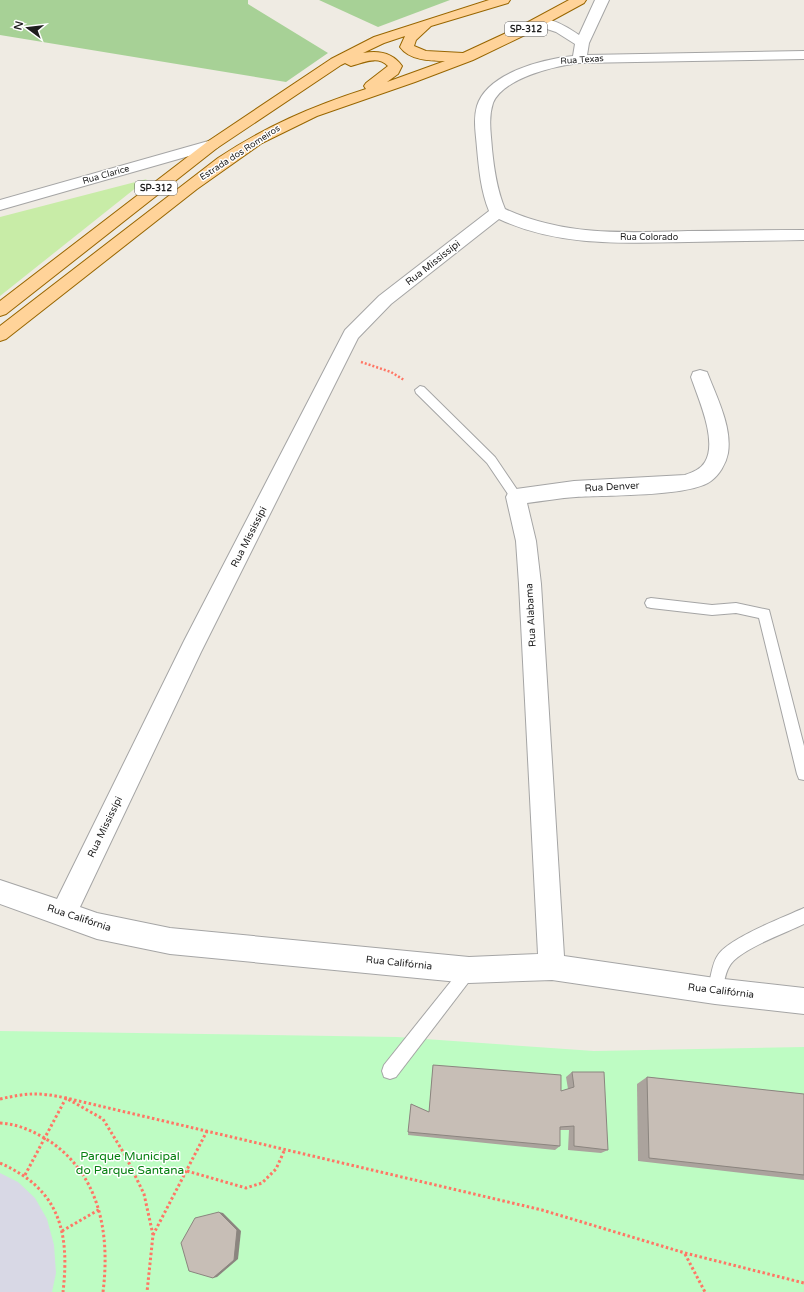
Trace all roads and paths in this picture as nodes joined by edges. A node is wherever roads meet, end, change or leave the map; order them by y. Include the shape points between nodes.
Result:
1 (503, 0) edge
2 (579, 0) edge
3 (602, 0) edge
4 (430, 22) junction
5 (540, 22) junction
6 (582, 43) junction
7 (472, 54) junction
8 (804, 56) edge
9 (579, 59) junction
10 (318, 74) junction
11 (359, 94) junction
12 (212, 145) junction
13 (0, 205) edge
14 (498, 212) junction
15 (804, 235) edge
16 (0, 310) edge
17 (0, 335) edge
18 (339, 355) junction
19 (700, 377) dead end
20 (420, 390) joint
21 (516, 497) junction
22 (651, 603) dead end
23 (804, 774) edge
24 (0, 892) edge
25 (64, 913) junction
26 (804, 916) edge
27 (552, 967) junction
28 (469, 970) junction
29 (715, 991) junction
30 (804, 1001) edge
31 (390, 1072) dead end
32 (66, 1098) junction
33 (0, 1099) edge
34 (0, 1122) edge
35 (207, 1131) junction
36 (46, 1138) junction
37 (285, 1149) junction
38 (0, 1163) edge
39 (187, 1171) junction
40 (25, 1175) junction
41 (100, 1209) junction
42 (62, 1231) junction
43 (153, 1235) junction
44 (685, 1253) junction
45 (804, 1283) edge
46 (63, 1292) edge
47 (103, 1292) edge
48 (147, 1292) edge
49 (705, 1292) edge

1 - 4 main road, Estrada dos Romeiros / SP-312
2 - 5 main road, Estrada dos Romeiros / SP-312
3 - 6 street
4 - 7 main road via 407,41 407,47 412,51 433,56
4 - 10 main road, Estrada dos Romeiros / SP-312 via 379,40
5 - 6 street via 561,29
5 - 7 main road, Estrada dos Romeiros / SP-312
6 - 9 street
7 - 11 main road, Estrada dos Romeiros / SP-312 via 430,72
8 - 9 street, Rua Texas
9 - 14 street, Rua Texas via 556,62 514,78 498,86 488,98 482,118 487,174 492,200
10 - 11 main road via 368,56 384,57 392,62 395,66 393,71
10 - 12 main road, Estrada dos Romeiros / SP-312
11 - 17 main road, Estrada dos Romeiros / SP-312 via 312,111 272,130 232,156
12 - 13 street, Rua Clarice
12 - 16 main road, Estrada dos Romeiros / SP-312
14 - 15 street, Rua Colorado via 526,225 577,236
14 - 18 street, Rua Mississípi via 385,300 351,334
18 - 20 path via 392,372
18 - 25 street, Rua Mississípi via 188,656
19 - 21 street, Rua Denver via 717,426 719,446 715,466 707,475 697,481 686,483 574,489
20 - 21 lane, Rua Alabama via 491,460
21 - 27 street, Rua Alabama via 526,541 530,584
22 - 23 lane via 712,610 736,608 764,614
24 - 25 street, Rua Califórnia
25 - 28 street, Rua Califórnia via 97,926 170,941
26 - 29 lane via 745,943 728,955 723,962
27 - 28 street, Rua Califórnia
27 - 29 street, Rua Califórnia
28 - 31 lane
29 - 30 street, Rua Califórnia
32 - 33 path via 27,1093
32 - 35 path
32 - 36 path
32 - 43 path via 103,1119 125,1155 144,1194
34 - 36 path via 30,1129
35 - 37 path
35 - 39 path
36 - 40 path
36 - 41 path via 73,1159 88,1182
37 - 39 path via 276,1169 262,1183 246,1188
37 - 44 path via 542,1210
38 - 40 path via 13,1167
39 - 43 path
40 - 42 path via 48,1197
41 - 42 path
41 - 47 path via 106,1239
42 - 46 path via 66,1274
43 - 48 path
44 - 45 path
44 - 49 path via 694,1275

